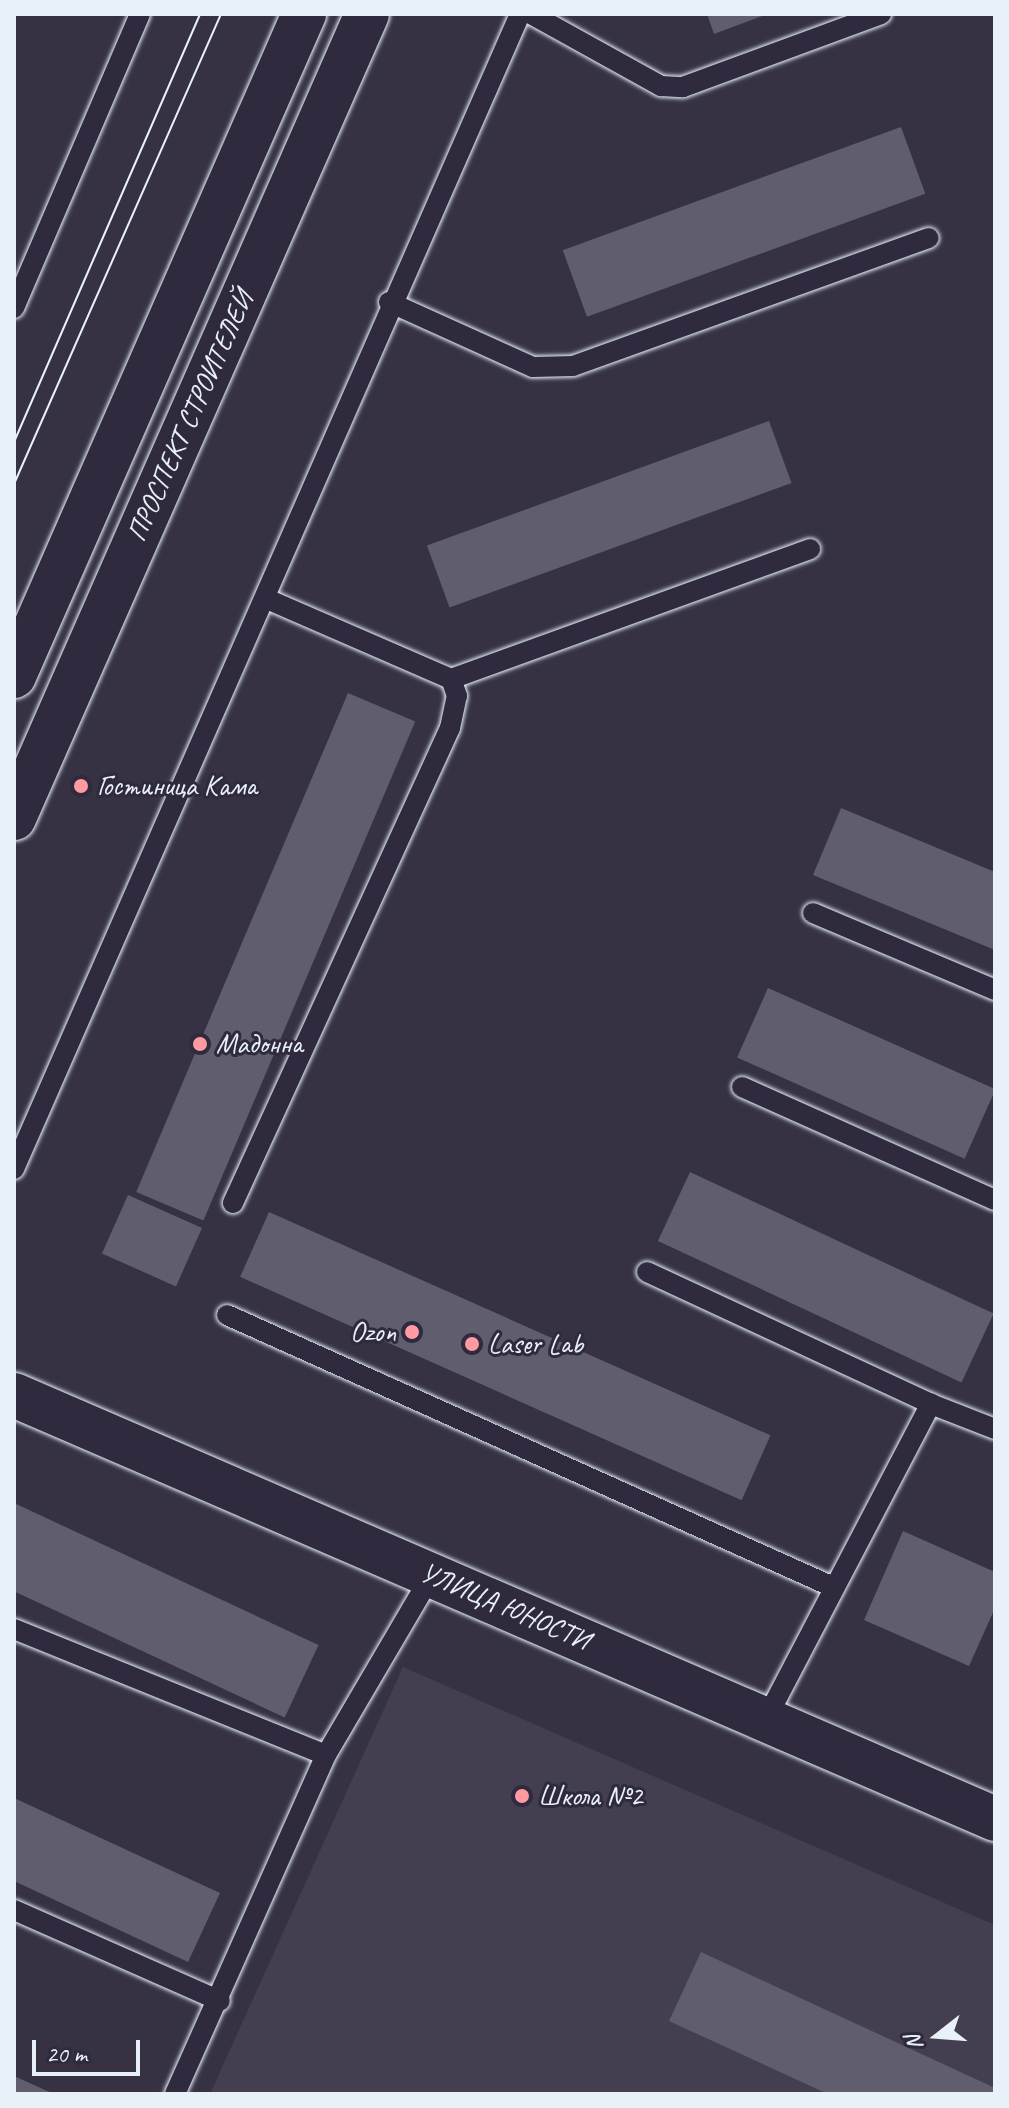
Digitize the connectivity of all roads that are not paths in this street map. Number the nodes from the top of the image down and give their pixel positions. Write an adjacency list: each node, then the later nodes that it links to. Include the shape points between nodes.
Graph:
1 (140, 14): 9 (lane)
2 (304, 14): 12 (main road, ПРОСПЕКТ СТРОИТЕЛЕЙ)
3 (367, 14): 14 (main road, ПРОСПЕКТ СТРОИТЕЛЕЙ)
4 (520, 14): 8 (lane)
5 (531, 14): 6 (lane, via 661,86 683,87)
6 (881, 14)
7 (929, 238): 8 (lane, via 573,366 533,367)
8 (389, 302): 11 (lane)
9 (14, 308)
10 (810, 549): 13 (lane)
11 (265, 598): 13 (lane); 18 (lane)
12 (14, 676)
13 (451, 679): 20 (lane, via 457,696 450,728)
14 (14, 818)
15 (813, 913): 16 (lane)
16 (995, 990)
17 (742, 1087): 19 (lane)
18 (14, 1169)
19 (995, 1200)
20 (233, 1203)
21 (647, 1272): 24 (lane)
22 (227, 1315): 27 (lane)
23 (14, 1395): 26 (main road, УЛИЦА ЮНОСТИ)
24 (931, 1404): 25 (lane); 27 (lane)
25 (995, 1429)
26 (432, 1574): 29 (main road, УЛИЦА ЮНОСТИ); 30 (lane)
27 (833, 1587): 29 (lane)
28 (14, 1629): 30 (lane)
29 (766, 1719): 31 (main road, УЛИЦА ЮНОСТИ)
30 (326, 1755): 33 (lane)
31 (995, 1819)
32 (14, 1910): 33 (lane)
33 (220, 2001): 34 (lane)
34 (175, 2094)

